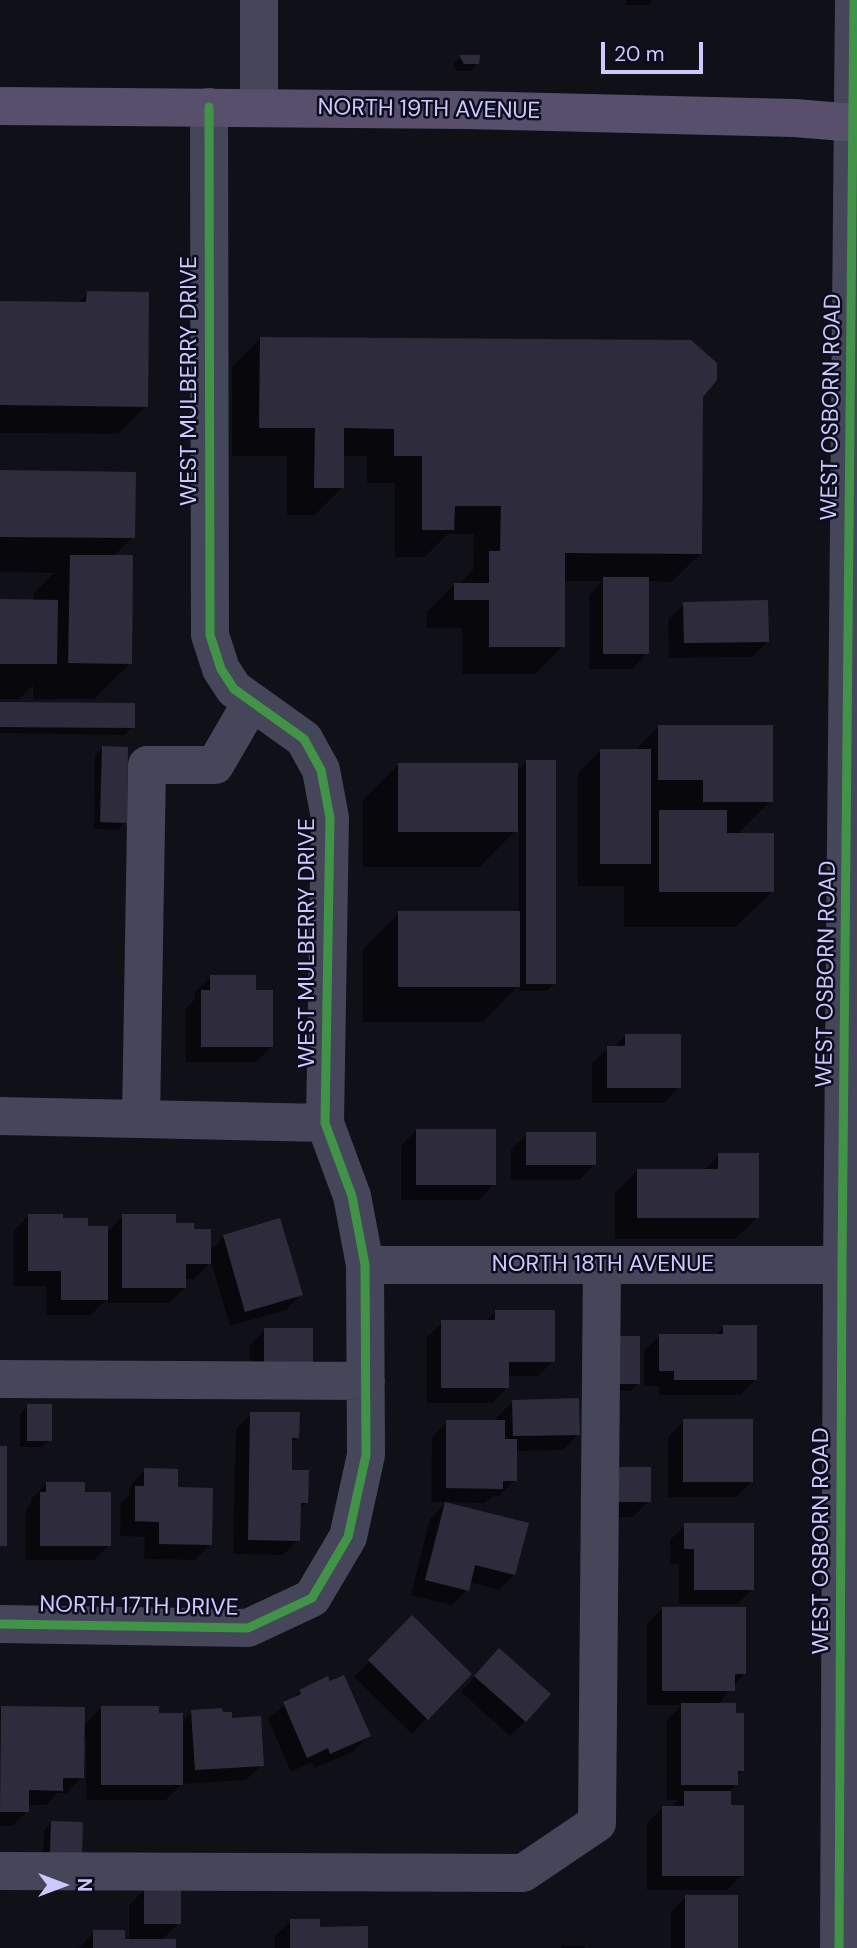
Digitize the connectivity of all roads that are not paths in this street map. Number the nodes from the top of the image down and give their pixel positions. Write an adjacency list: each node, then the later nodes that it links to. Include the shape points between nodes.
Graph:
1 (259, 0): 5 (street)
2 (855, 0): 6 (street, WEST OSBORN ROAD)
3 (0, 106): 4 (main road, NORTH 19TH AVENUE)
4 (209, 107): 5 (main road, NORTH 19TH AVENUE); 7 (street, WEST MULBERRY DRIVE, via 210,635 221,669)
5 (259, 108): 6 (main road, NORTH 19TH AVENUE, via 537,111)
6 (856, 123): 8 (street, WEST OSBORN ROAD)
7 (251, 703): 10 (street, via 215,765 147,765); 12 (street, WEST MULBERRY DRIVE, via 304,739 321,770 330,818)
8 (852, 771): 11 (street, WEST OSBORN ROAD)
9 (0, 1116): 10 (street)
10 (141, 1119): 12 (street)
11 (851, 1122): 15 (street, WEST OSBORN ROAD)
12 (325, 1123): 13 (street, WEST MULBERRY DRIVE, via 352,1196)
13 (365, 1265): 14 (street, NORTH 18TH AVENUE); 17 (street, WEST MULBERRY DRIVE)
14 (602, 1265): 15 (street, NORTH 18TH AVENUE); 20 (street, via 597,1823 523,1873)
15 (842, 1265): 21 (street, WEST OSBORN ROAD)
16 (0, 1379): 17 (street)
17 (366, 1381): 18 (street, WEST MULBERRY DRIVE, via 366,1455 348,1537)
18 (312, 1598): 19 (street, NORTH 17TH DRIVE, via 248,1628)
19 (0, 1624)
20 (0, 1871)
21 (839, 1948)

